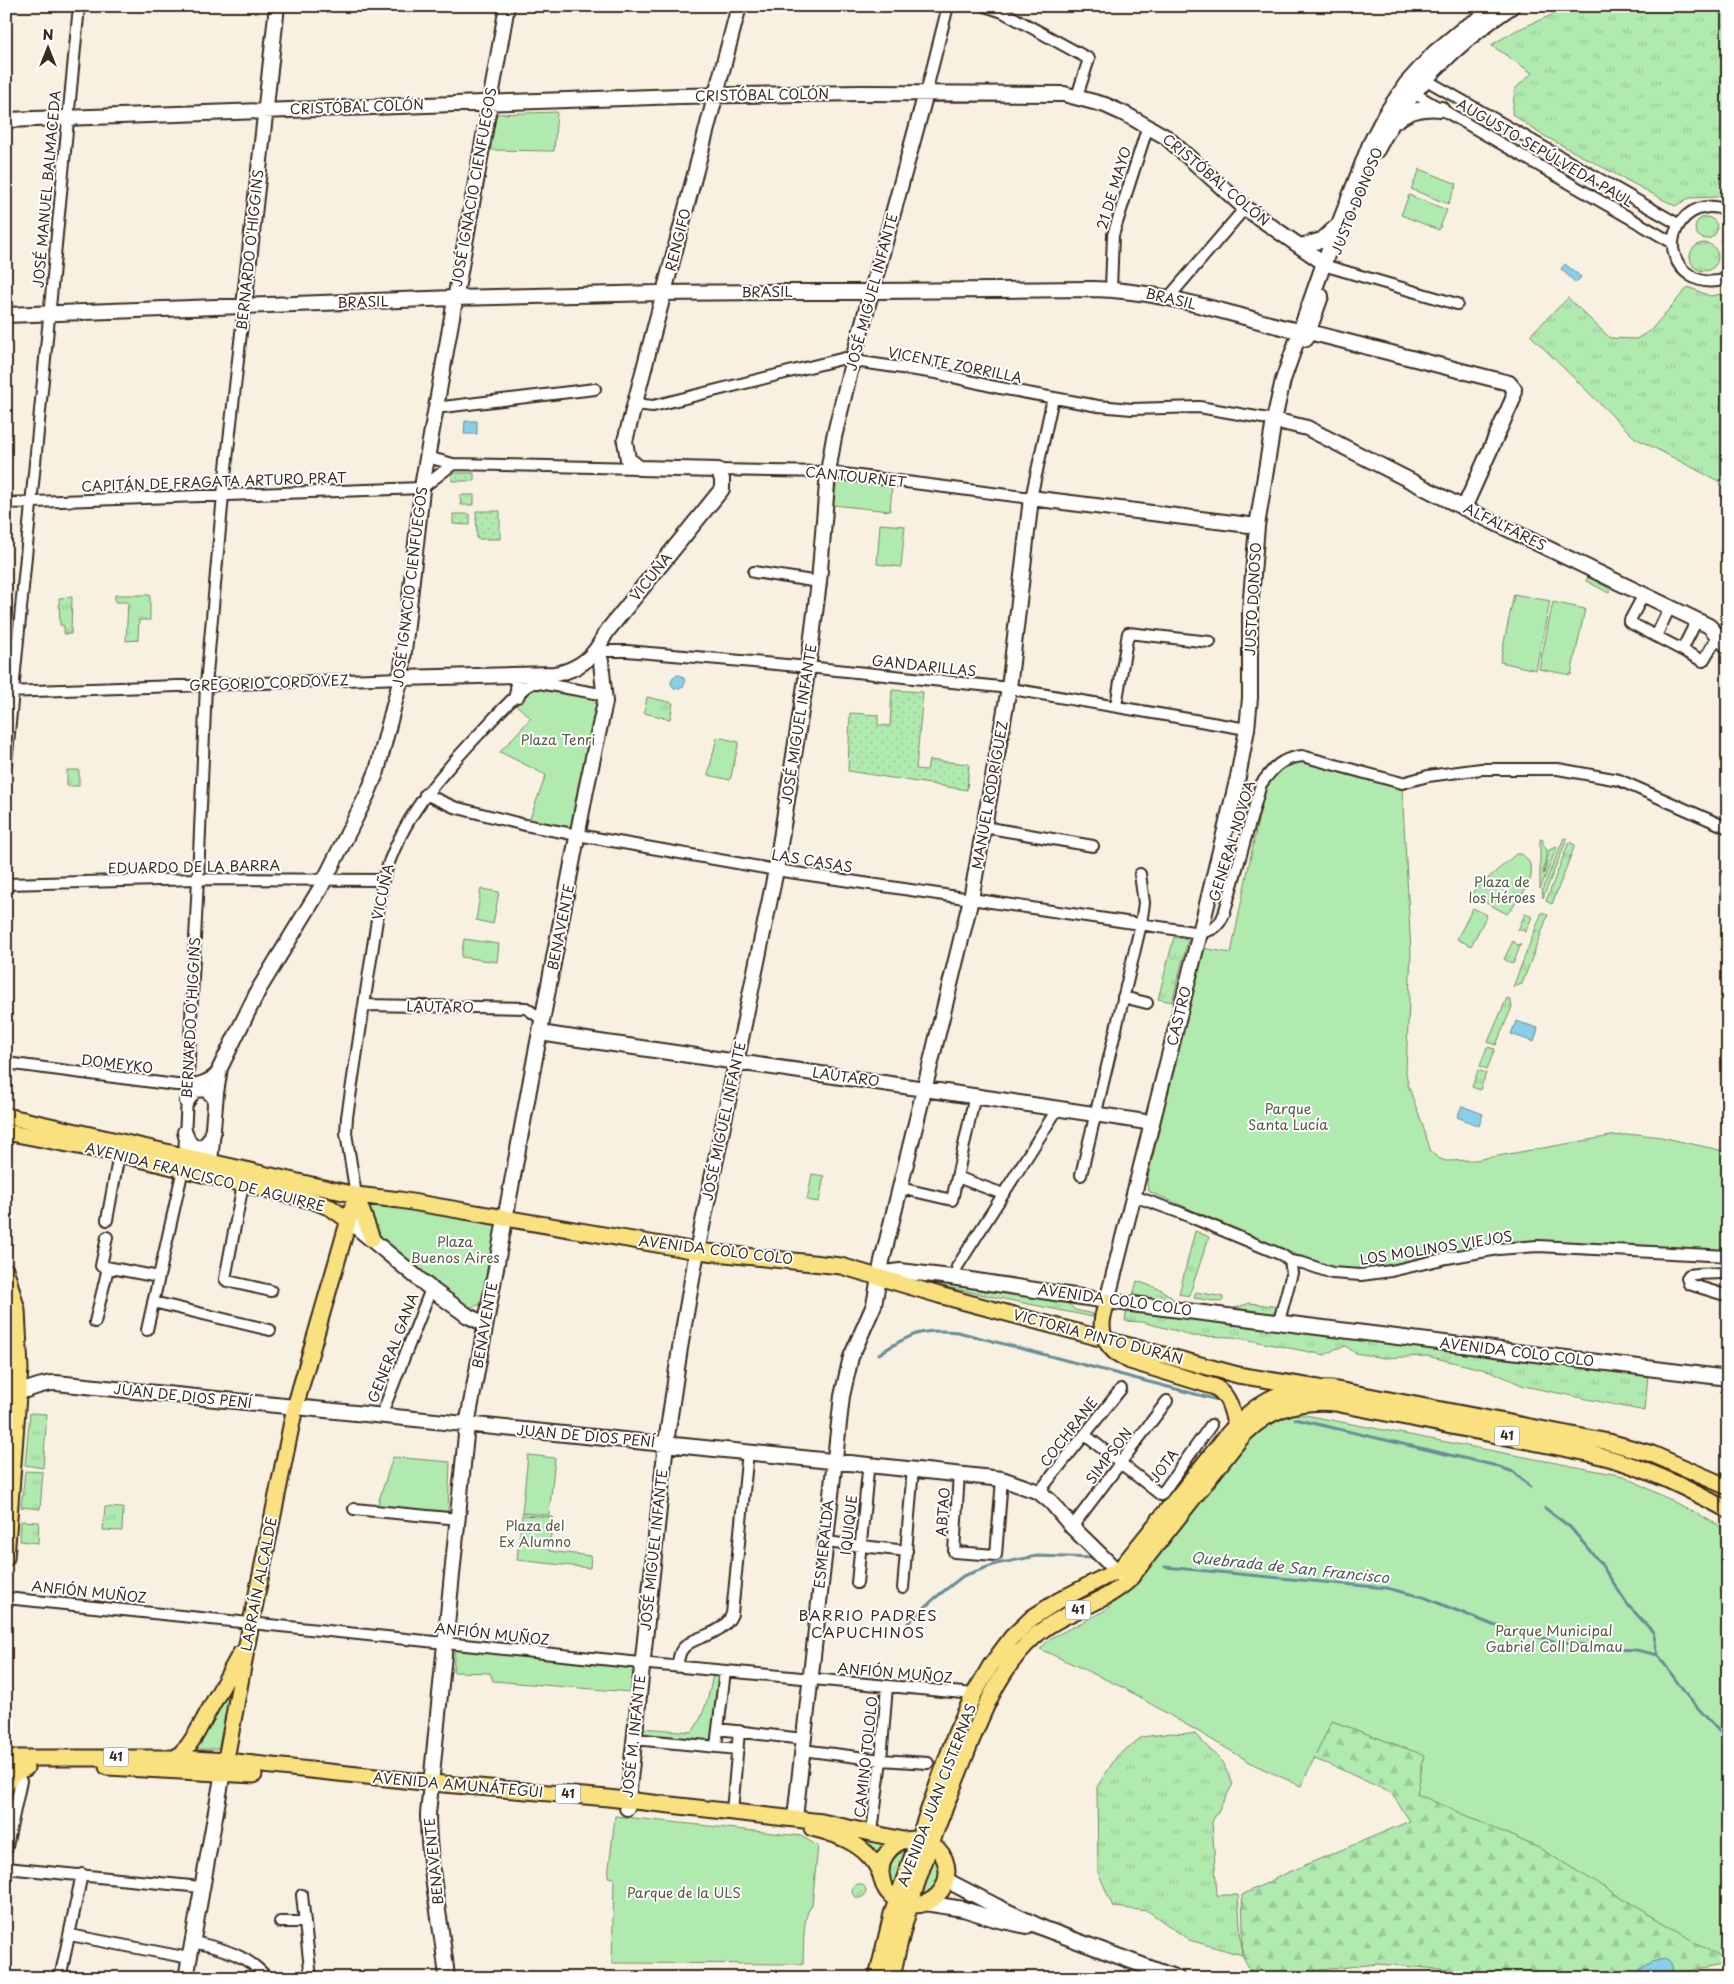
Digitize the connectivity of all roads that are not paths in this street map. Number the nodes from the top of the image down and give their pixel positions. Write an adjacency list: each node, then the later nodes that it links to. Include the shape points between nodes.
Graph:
1 (79, 6): 17 (street, JOSÉ MANUEL BALMACEDA)
2 (276, 6): 16 (street, BERNARDO O'HIGGINS)
3 (507, 6): 14 (street, JOSÉ IGNACIO CIENFUEGOS)
4 (739, 6): 12 (street, RENGIFO)
5 (948, 6): 11 (street, JOSÉ MIGUEL INFANTE)
6 (985, 6): 13 (street, via 1003,12 1089,59)
7 (1501, 6): 9 (street, JUSTO DONOSO, via 1448,40)
8 (1512, 6): 9 (street, JUSTO DONOSO)
9 (1420, 76): 10 (street, JUSTO DONOSO); 19 (street, AUGUSTO SEPÚLVEDA PAUL)
10 (1409, 90): 15 (street, AUGUSTO SEPÚLVEDA PAUL); 20 (street, JUSTO DONOSO); 26 (street, JUSTO DONOSO, via 1377,129)
11 (926, 94): 12 (street, CRISTÓBAL COLÓN); 13 (street, CRISTÓBAL COLÓN, via 1053,93); 33 (street, JOSÉ MIGUEL INFANTE)
12 (715, 95): 14 (street, CRISTÓBAL COLÓN); 34 (street, RENGIFO)
13 (1077, 96): 21 (street, CRISTÓBAL COLÓN, via 1105,105)
14 (489, 102): 16 (street, CRISTÓBAL COLÓN); 36 (street, JOSÉ IGNACIO CIENFUEGOS)
15 (1441, 109): 20 (street, via 1414,111); 22 (street, AUGUSTO SEPÚLVEDA PAUL)
16 (265, 111): 17 (street, CRISTÓBAL COLÓN); 38 (street, BERNARDO O'HIGGINS)
17 (68, 118): 18 (street, CRISTÓBAL COLÓN); 39 (street, JOSÉ MANUEL BALMACEDA)
18 (6, 120)
19 (1500, 122): 22 (street); 27 (street, AUGUSTO SEPÚLVEDA PAUL)
20 (1391, 125): 30 (street, JUSTO DONOSO, via 1374,156)
21 (1148, 126): 24 (street, CRISTÓBAL COLÓN, via 1188,155); 32 (street, 21 DE MAYO, via 1113,235)
22 (1491, 138): 28 (street, AUGUSTO SEPÚLVEDA PAUL)
23 (1728, 198): 25 (street)
24 (1245, 208): 29 (street, CRISTÓBAL COLÓN); 35 (street)
25 (1724, 209): 27 (street, via 1709,206 1697,209)
26 (1341, 218): 29 (street, via 1327,237); 30 (street, JUSTO DONOSO)
27 (1678, 224): 28 (street)
28 (1673, 243): 31 (street, via 1677,262 1685,272 1709,282)
29 (1301, 246): 30 (street, CRISTÓBAL COLÓN)
30 (1327, 265): 37 (street, CRISTÓBAL COLÓN); 41 (street, JUSTO DONOSO)
31 (1728, 278)
32 (1111, 290): 33 (street, BRASIL); 35 (street, BRASIL)
33 (872, 291): 34 (street, BRASIL); 42 (street, JOSÉ MIGUEL INFANTE)
34 (665, 293): 36 (street, BRASIL); 45 (street, RENGIFO)
35 (1169, 297): 41 (street, BRASIL)
36 (454, 298): 38 (street, BRASIL); 48 (street, JOSÉ IGNACIO CIENFUEGOS)
37 (1457, 304)
38 (244, 306): 39 (street, BRASIL); 54 (street, BERNARDO O'HIGGINS)
39 (50, 314): 40 (street, BRASIL); 56 (street, JOSÉ MANUEL BALMACEDA)
40 (6, 315)
41 (1304, 332): 47 (street, JUSTO DONOSO, via 1303,348 1284,380); 58 (street, BRASIL, via 1509,383 1514,390 1513,399)
42 (853, 359): 44 (street, VICENTE ZORRILLA); 45 (street, VICENTE ZORRILLA, via 836,358 653,406); 52 (street, JOSÉ MIGUEL INFANTE)
43 (596, 389): 46 (street)
44 (1053, 398): 47 (street, VICENTE ZORRILLA, via 1112,408 1199,407); 55 (street, MANUEL RODRÍGUEZ)
45 (635, 404): 50 (street, RENGIFO, via 625,448 628,459)
46 (443, 407)
47 (1274, 420): 58 (street, ALFALFARES, via 1307,428); 59 (street, JUSTO DONOSO)
48 (427, 457): 49 (street, CANTOURNET); 53 (street, JOSÉ IGNACIO CIENFUEGOS)
49 (453, 464): 50 (street, CANTOURNET); 53 (street)
50 (639, 468): 51 (street, CANTOURNET)
51 (718, 470): 52 (street, CANTOURNET); 70 (street, VICUÑA, via 722,484 718,495 608,630)
52 (828, 472): 55 (street, CANTOURNET); 61 (street, JOSÉ MIGUEL INFANTE)
53 (422, 488): 54 (street, CAPITÁN DE FRAGATA ARTURO PRAT); 74 (street, JOSÉ IGNACIO CIENFUEGOS)
54 (223, 495): 56 (street, CAPITÁN DE FRAGATA ARTURO PRAT); 75 (street, BERNARDO O'HIGGINS)
55 (1031, 498): 59 (street, CANTOURNET); 76 (street, MANUEL RODRÍGUEZ)
56 (31, 502): 57 (street, CAPITÁN DE FRAGATA ARTURO PRAT); 77 (street)
57 (6, 503)
58 (1464, 508): 62 (street, ALFALFARES)
59 (1257, 526): 81 (street, JUSTO DONOSO, via 1250,610)
60 (754, 572): 61 (street)
61 (819, 582): 71 (street, JOSÉ MIGUEL INFANTE)
62 (1644, 594): 63 (street, ALFALFARES); 65 (street, via 1630,622)
63 (1670, 608): 64 (street, ALFALFARES); 65 (street)
64 (1697, 620): 66 (street, ALFALFARES); 69 (street)
65 (1656, 636): 69 (street)
66 (1718, 636): 68 (street, ALFALFARES); 69 (street, via 1703,661)
67 (1210, 642): 80 (street, via 1128,633)
68 (1728, 647)
69 (1682, 650)
70 (596, 651): 71 (street, GANDARILLAS); 73 (street, VICUÑA, via 565,673); 79 (street, BENAVENTE, via 601,661)
71 (808, 667): 76 (street, GANDARILLAS); 88 (street, JOSÉ MIGUEL INFANTE)
72 (511, 675): 73 (street, GREGORIO CORDOVEZ); 74 (street, GREGORIO CORDOVEZ); 78 (street, via 519,685)
73 (532, 675)
74 (401, 678): 75 (street, GREGORIO CORDOVEZ); 91 (street, JOSÉ IGNACIO CIENFUEGOS, via 373,781)
75 (206, 685): 77 (street, GREGORIO CORDOVEZ); 90 (street, BERNARDO O'HIGGINS)
76 (1009, 688): 80 (street, GANDARILLAS); 84 (street, MANUEL RODRÍGUEZ)
77 (10, 692): 82 (street)
78 (517, 695): 79 (street, VICUÑA, via 532,683 539,683); 83 (street, VICUÑA)
79 (606, 695): 86 (street, BENAVENTE)
80 (1116, 706): 81 (street, GANDARILLAS)
81 (1247, 730): 96 (street, CASTRO)
82 (6, 764)
83 (425, 794): 86 (street, LAS CASAS, via 454,807); 92 (street, VICUÑA, via 396,846)
84 (984, 827): 87 (street); 94 (street, MANUEL RODRÍGUEZ)
85 (1728, 828): 96 (street, GENERAL NOVOA, via 1619,780 1558,769 1481,769 1402,783 1302,756 1287,758 1273,768 1261,784 1220,926)
86 (578, 835): 88 (street, LAS CASAS); 100 (street, BENAVENTE)
87 (1093, 846)
88 (776, 870): 94 (street, LAS CASAS); 101 (street, JOSÉ MIGUEL INFANTE)
89 (1140, 874): 95 (street, via 1144,903)
90 (198, 879): 91 (street, EDUARDO DE LA BARRA); 93 (street, EDUARDO DE LA BARRA); 104 (street, BERNARDO O'HIGGINS)
91 (326, 880): 92 (street, EDUARDO DE LA BARRA); 103 (street, JOSÉ IGNACIO CIENFUEGOS, via 258,989)
92 (383, 880): 99 (street, VICUÑA)
93 (6, 884)
94 (971, 899): 95 (street, LAS CASAS); 105 (street, MANUEL RODRÍGUEZ)
95 (1141, 924): 96 (street, LAS CASAS); 97 (street)
96 (1200, 933): 112 (street, CASTRO)
97 (1123, 997): 98 (street); 110 (street)
98 (1147, 1003)
99 (364, 1005): 100 (street, LAUTARO, via 526,1008); 124 (street, VICUÑA, via 346,1126)
100 (541, 1026): 101 (street, LAUTARO); 126 (street, BENAVENTE)
101 (737, 1063): 105 (street, LAUTARO); 131 (street, JOSÉ MIGUEL INFANTE)
102 (6, 1064): 104 (street, DOMEYKO)
103 (220, 1068): 104 (street, DOMEYKO, via 208,1080); 108 (street, JOSÉ IGNACIO CIENFUEGOS)
104 (188, 1085): 107 (street, BERNARDO O'HIGGINS)
105 (925, 1088): 106 (street, LAUTARO); 122 (street, MANUEL RODRÍGUEZ)
106 (975, 1096): 109 (street, LAUTARO); 120 (street)
107 (187, 1101): 108 (street, via 194,1090 206,1089 214,1097); 114 (street, BERNARDO O'HIGGINS)
108 (215, 1104): 115 (street, JOSÉ IGNACIO CIENFUEGOS)
109 (1058, 1108): 110 (street, LAUTARO); 123 (street)
110 (1096, 1114): 112 (street, LAUTARO); 119 (street)
111 (6, 1116): 118 (main road, AVENIDA FRANCISCO DE AGUIRRE)
112 (1152, 1123): 125 (street, CASTRO)
113 (6, 1132): 116 (main road, AVENIDA FRANCISCO DE AGUIRRE)
114 (185, 1132): 115 (street, via 190,1143 201,1147); 118 (street, BERNARDO O'HIGGINS)
115 (213, 1134): 117 (street, JOSÉ IGNACIO CIENFUEGOS)
116 (119, 1154): 118 (main road, AVENIDA FRANCISCO DE AGUIRRE); 127 (street)
117 (210, 1163): 118 (main road); 124 (main road, AVENIDA FRANCISCO DE AGUIRRE)
118 (187, 1166): 121 (main road, AVENIDA FRANCISCO DE AGUIRRE); 139 (street, BERNARDO O'HIGGINS)
119 (1081, 1175)
120 (957, 1177): 122 (street, via 952,1200); 123 (street)
121 (244, 1184): 128 (main road, AVENIDA FRANCISCO DE AGUIRRE, via 314,1201); 141 (street, via 225,1279)
122 (900, 1188): 138 (street, MANUEL RODRÍGUEZ)
123 (1003, 1194): 134 (street)
124 (356, 1195): 126 (main road, AVENIDA FRANCISCO DE AGUIRRE); 128 (main road, LARRAÍN ALCALDE); 130 (main road)
125 (1134, 1196): 133 (street, LOS MOLINOS VIEJOS); 143 (street, CASTRO)
126 (506, 1219): 131 (main road, AVENIDA COLO COLO); 147 (street, BENAVENTE)
127 (107, 1220)
128 (348, 1220): 130 (street, AVENIDA FRANCISCO DE AGUIRRE); 157 (main road, LARRAÍN ALCALDE)
129 (107, 1237): 135 (street, via 101,1264)
130 (372, 1239): 140 (street, AVENIDA FRANCISCO DE AGUIRRE)
131 (697, 1251): 138 (main road, AVENIDA COLO COLO, via 841,1266); 163 (street, JOSÉ MIGUEL INFANTE)
132 (1728, 1256): 133 (street, LOS MOLINOS VIEJOS, via 1538,1246 1498,1249 1361,1275 1332,1273)
133 (1290, 1261): 145 (street, via 1292,1273)
134 (957, 1266)
135 (108, 1268): 139 (street); 146 (street)
136 (6, 1271): 155 (main road, via 19,1327 20,1370)
137 (1728, 1272): 142 (street, via 1697,1273 1687,1278 1689,1284)
138 (880, 1276): 143 (street, AVENIDA COLO COLO, via 893,1271 909,1272); 151 (main road, VICTORIA PINTO DURÁN, via 939,1295); 165 (street, ESMERALDA, via 872,1311 845,1375)
139 (159, 1277): 144 (street, BERNARDO O'HIGGINS)
140 (430, 1289): 147 (street, AVENIDA FRANCISCO DE AGUIRRE); 158 (street, GENERAL GANA)
141 (271, 1291)
142 (1728, 1296)
143 (1107, 1301): 145 (street, AVENIDA COLO COLO); 150 (main road, bridge, via 1103,1337 1115,1352 1130,1361)
144 (153, 1302): 148 (street, BERNARDO O'HIGGINS); 149 (street)
145 (1279, 1321): 152 (street, AVENIDA COLO COLO)
146 (95, 1322)
147 (485, 1324): 161 (street, BENAVENTE)
148 (147, 1330)
149 (270, 1330)
150 (1170, 1372): 151 (main road); 160 (main road, via 1222,1392 1228,1399)
151 (1238, 1375): 153 (main road, VICTORIA PINTO DURÁN)
152 (1728, 1378)
153 (1318, 1388): 160 (main road, AVENIDA JUAN CISTERNAS / 41, via 1291,1390 1270,1398); 171 (main road, 41, via 1609,1442 1652,1454)
154 (1121, 1389): 162 (street, COCHRANE)
155 (12, 1394): 157 (street, JUAN DE DIOS PENÍ, via 48,1383); 180 (main road)
156 (1167, 1401): 166 (street, SIMPSON)
157 (295, 1408): 158 (street, JUAN DE DIOS PENÍ); 185 (main road, LARRAÍN ALCALDE)
158 (381, 1416): 161 (street, JUAN DE DIOS PENÍ)
159 (1211, 1425): 166 (street, JOTA, via 1161,1495)
160 (1236, 1425): 181 (main road, AVENIDA JUAN CISTERNAS / 41, via 1130,1559)
161 (467, 1426): 163 (street, JUAN DE DIOS PENÍ); 175 (street, BENAVENTE)
162 (1085, 1435): 166 (street, JOTA); 172 (street, COCHRANE)
163 (666, 1443): 164 (street, JUAN DE DIOS PENÍ); 188 (street, JOSÉ MIGUEL INFANTE)
164 (748, 1451): 165 (street, JUAN DE DIOS PENÍ); 189 (street, via 732,1614 721,1628 684,1648)
165 (833, 1460): 167 (street, JUAN DE DIOS PENÍ); 177 (street, ESMERALDA)
166 (1121, 1462): 176 (street, SIMPSON)
167 (913, 1468): 169 (street, JUAN DE DIOS PENÍ); 179 (street)
168 (868, 1471): 178 (street, IQUIQUE)
169 (959, 1474): 170 (street, JUAN DE DIOS PENÍ); 170 (street, ABTAO, via 954,1552 996,1554)
170 (1002, 1479): 172 (street, JUAN DE DIOS PENÍ)
171 (1728, 1487)
172 (1039, 1492): 176 (street, JUAN DE DIOS PENÍ)
173 (354, 1509): 175 (street)
174 (1728, 1510): 181 (main road, AVENIDA JUAN CISTERNAS / 41, via 1653,1473 1593,1454 1335,1403 1307,1402 1276,1411 1239,1440)
175 (459, 1519): 187 (street, BENAVENTE)
176 (1072, 1527): 181 (street, JUAN DE DIOS PENÍ)
177 (824, 1542): 178 (street); 191 (street, ESMERALDA)
178 (860, 1546): 179 (street); 182 (street, IQUIQUE)
179 (907, 1551): 183 (street)
180 (6, 1558)
181 (1123, 1577): 193 (main road, AVENIDA JUAN CISTERNAS / 41, via 1058,1601 1033,1617 1000,1652); 212 (main road, AVENIDA JUAN CISTERNAS / 41, via 1108,1597 1045,1628 1008,1668)
182 (857, 1583)
183 (903, 1588)
184 (6, 1598): 185 (street, ANFIÓN MUÑOZ)
185 (251, 1623): 186 (main road, LARRAÍN ALCALDE); 187 (street, ANFIÓN MUÑOZ)
186 (247, 1641): 201 (main road, via 196,1734); 204 (main road, LARRAÍN ALCALDE)
187 (445, 1643): 188 (street, ANFIÓN MUÑOZ); 207 (street, BENAVENTE)
188 (642, 1663): 189 (street, ANFIÓN MUÑOZ); 196 (street, JOSÉ M. INFANTE)
189 (677, 1666): 190 (street, ANFIÓN MUÑOZ)
190 (725, 1671): 191 (street, ANFIÓN MUÑOZ); 194 (street)
191 (810, 1679): 192 (street, ANFIÓN MUÑOZ); 197 (street, ESMERALDA)
192 (887, 1686): 193 (street, ANFIÓN MUÑOZ); 202 (street, CAMINO TOLOLO)
193 (974, 1694): 212 (main road, AVENIDA JUAN CISTERNAS / 41, via 956,1733)
194 (718, 1729): 195 (street); 198 (street)
195 (739, 1731): 197 (street); 199 (street)
196 (634, 1739): 198 (street); 208 (street, JOSÉ M. INFANTE)
197 (803, 1744): 202 (street); 210 (street, ESMERALDA)
198 (716, 1746): 199 (street)
199 (738, 1749): 209 (street)
200 (6, 1758): 201 (main road, AVENIDA AMUNÁTEGUI / 41)
201 (176, 1758): 204 (main road, AVENIDA AMUNÁTEGUI / 41)
202 (881, 1760): 203 (street); 211 (street, CAMINO TOLOLO)
203 (928, 1763)
204 (225, 1767): 206 (main road, AVENIDA AMUNÁTEGUI / 41, via 95,1767); 207 (main road, AVENIDA AMUNÁTEGUI / 41); 218 (street, LARRAÍN ALCALDE)
205 (6, 1768): 206 (main road, AVENIDA AMUNÁTEGUI / 41)
206 (18, 1778): 213 (street)
207 (431, 1788): 208 (main road, AVENIDA AMUNÁTEGUI / 41); 232 (street, BENAVENTE, via 428,1837)
208 (627, 1804): 209 (main road, AVENIDA AMUNÁTEGUI / 41); 216 (main road, AVENIDA AMUNÁTEGUI / 41, via 819,1830 845,1838 857,1846 878,1866)
209 (732, 1812): 210 (main road, AVENIDA AMUNÁTEGUI / 41)
210 (795, 1818): 211 (main road, AVENIDA AMUNÁTEGUI / 41)
211 (872, 1832): 212 (main road, AVENIDA AMUNÁTEGUI / 41)
212 (919, 1842): 216 (main road, via 896,1845 887,1854); 217 (main road, via 943,1857); 220 (main road, AVENIDA JUAN CISTERNAS)
213 (6, 1852)
214 (6, 1868): 215 (street)
215 (82, 1874): 218 (street); 225 (street)
216 (882, 1878): 220 (main road, 41, via 886,1890)
217 (946, 1880): 221 (main road, via 938,1894); 224 (street)
218 (201, 1887): 226 (street, LARRAÍN ALCALDE)
219 (302, 1895): 223 (street)
220 (903, 1902): 221 (main road); 233 (main road, AVENIDA JUAN CISTERNAS, via 892,1914); 234 (main road, AVENIDA JUAN CISTERNAS)
221 (925, 1903): 224 (street)
222 (280, 1922): 223 (street)
223 (304, 1922): 231 (street)
224 (1045, 1929): 235 (street)
225 (70, 1935): 227 (street); 228 (street)
226 (192, 1942): 227 (street, LARRAÍN ALCALDE); 230 (street, via 236,1954 251,1962)
227 (189, 1958): 229 (street, LARRAÍN ALCALDE)
228 (60, 1978)
229 (186, 1978)
230 (267, 1978)
231 (311, 1978)
232 (447, 1978)
233 (877, 1978)
234 (892, 1978)
235 (1177, 1978)

